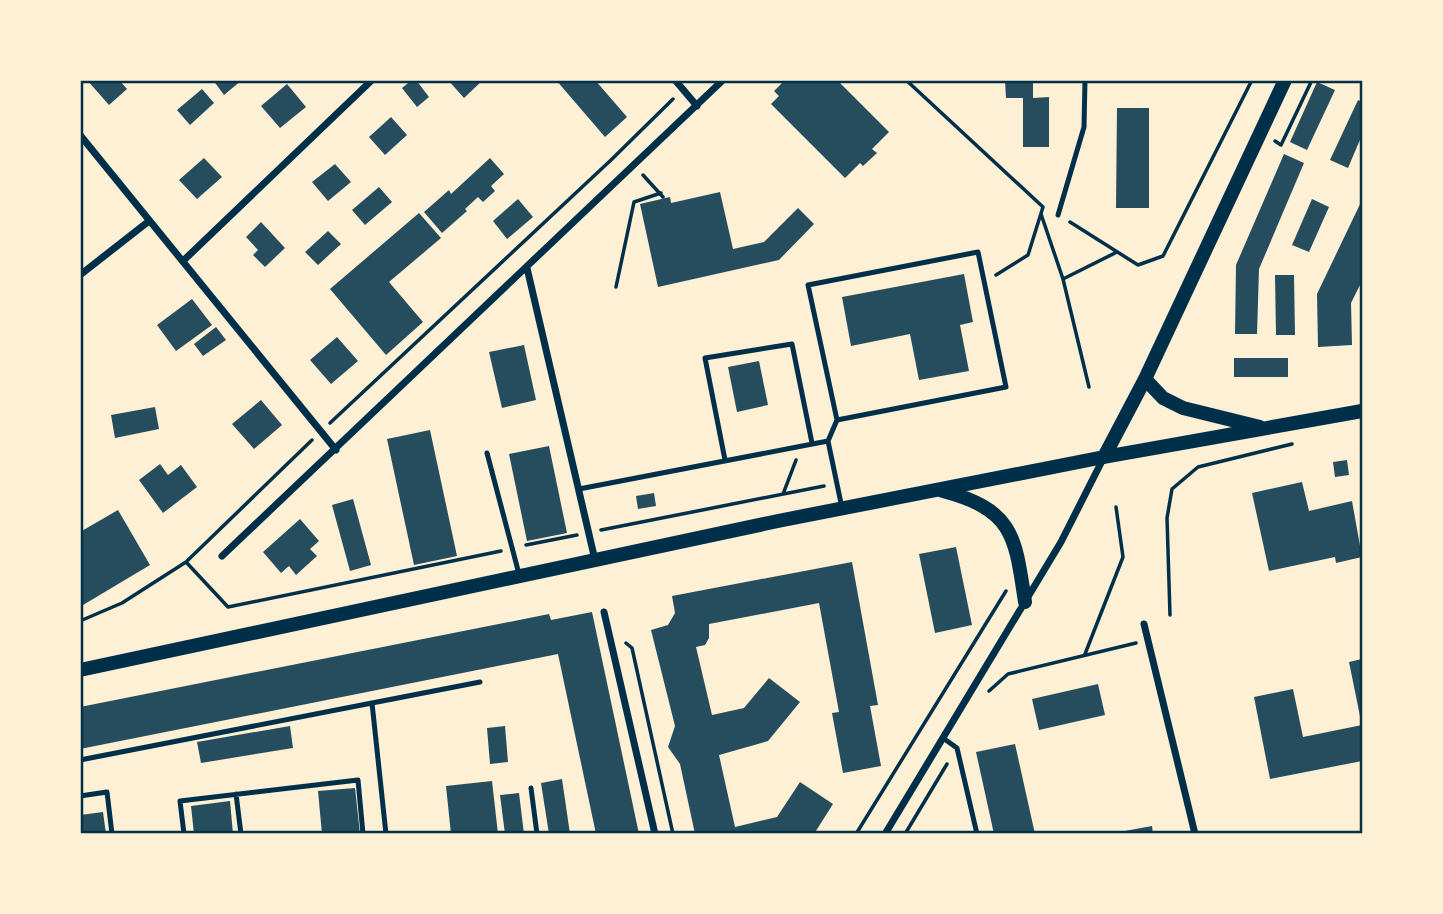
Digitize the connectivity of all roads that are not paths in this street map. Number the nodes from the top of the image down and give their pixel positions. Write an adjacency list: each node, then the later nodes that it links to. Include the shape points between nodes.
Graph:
1 (372, 80): 10 (street)
2 (675, 80): 6 (street)
3 (723, 80): 6 (street)
4 (1085, 80): 8 (lane, via 1084,127)
5 (1285, 80): 13 (main road)
6 (697, 106): 11 (street)
7 (80, 135): 9 (street)
8 (1058, 215)
9 (149, 221): 10 (street); 12 (street)
10 (183, 261): 19 (street)
11 (527, 268): 19 (street); 23 (street)
12 (80, 275)
13 (1145, 379): 16 (main road, via 1163,398 1184,408); 21 (main road)
14 (1363, 411): 16 (main road)
15 (837, 419): 15 (lane, via 1006,387 978,252 808,285); 17 (lane)
16 (1266, 428): 21 (main road)
17 (828, 441): 18 (lane); 25 (lane)
18 (812, 443): 22 (lane); 22 (lane, via 792,344 705,358)
19 (336, 450): 26 (street)
20 (487, 453): 28 (lane)
21 (1104, 457): 24 (main road); 29 (street)
22 (725, 460): 23 (lane)
23 (579, 489): 27 (street)
24 (938, 490): 25 (main road); 29 (main road, via 963,496 997,514 1014,542)
25 (842, 508): 27 (main road)
26 (222, 556)
27 (595, 561): 28 (main road)
28 (520, 577): 32 (main road)
29 (1025, 602): 35 (street)
30 (604, 612): 46 (street)
31 (1144, 624): 49 (street)
32 (80, 670)
33 (480, 682): 34 (lane)
34 (372, 703): 36 (lane); 44 (lane)
35 (943, 738): 47 (street); 48 (lane, via 957,748)
36 (80, 760)
37 (531, 788): 45 (lane)
38 (236, 794): 41 (lane, via 180,801); 42 (lane); 43 (lane, via 358,780)
39 (80, 796): 40 (lane, via 107,792)
40 (112, 834)
41 (184, 834)
42 (240, 834)
43 (363, 834)
44 (386, 834)
45 (537, 834)
46 (655, 834)
47 (885, 834)
48 (977, 834)
49 (1195, 834)

